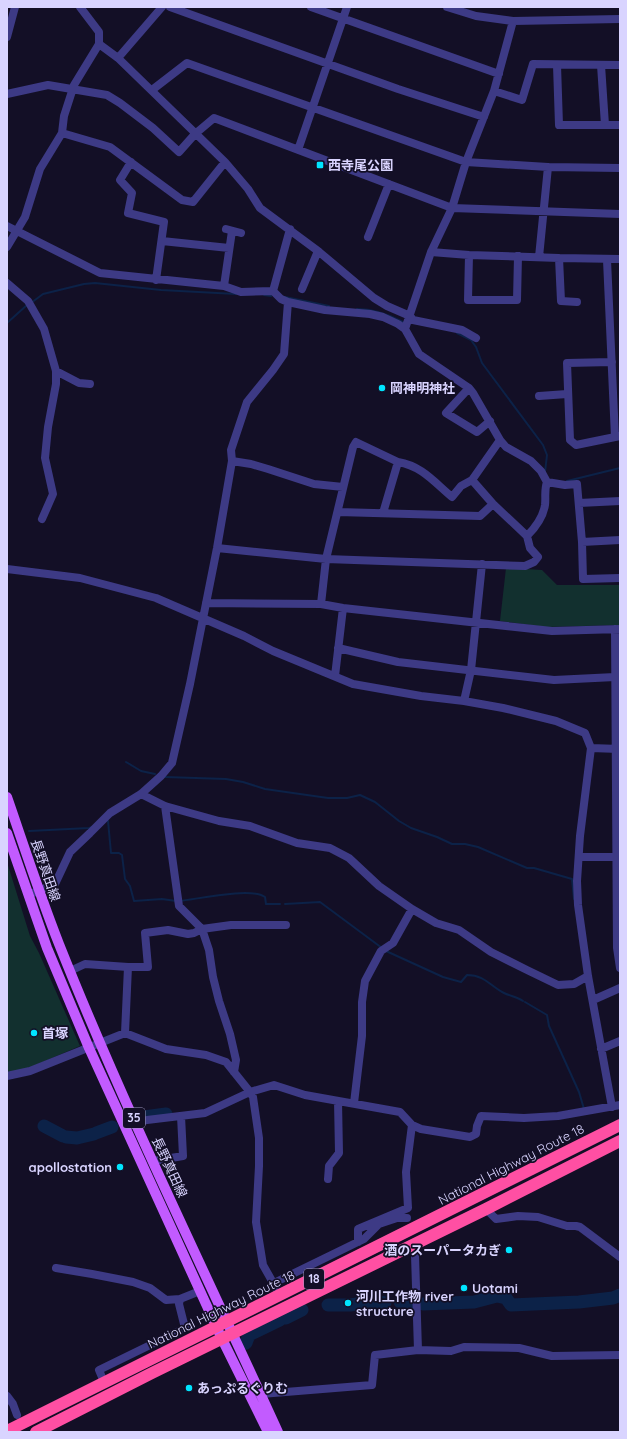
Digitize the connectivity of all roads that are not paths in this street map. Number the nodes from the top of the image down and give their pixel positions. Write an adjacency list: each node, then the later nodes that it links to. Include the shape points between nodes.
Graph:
1 (14, 7): 11 (street)
2 (80, 7): 12 (street, via 99,32)
3 (162, 7): 13 (street)
4 (170, 7): 14 (street)
5 (312, 7): 8 (street)
6 (347, 7): 8 (street)
7 (447, 7): 10 (street, via 476,16)
8 (343, 18): 14 (street); 18 (street)
9 (620, 19): 10 (street)
10 (513, 21): 18 (street)
11 (7, 37)
12 (99, 44): 13 (street); 19 (street)
13 (118, 58): 20 (street)
14 (328, 63): 23 (street); 24 (street)
15 (557, 65): 16 (street); 21 (street, via 533,64 522,100); 25 (street, via 559,125)
16 (601, 65): 17 (street); 25 (street)
17 (620, 65)
18 (499, 74): 21 (street)
19 (73, 89): 22 (street, via 48,85); 27 (street, via 64,116); 28 (street, via 107,95 153,128 179,152)
20 (152, 90): 23 (street, via 187,63); 28 (street)
21 (494, 91): 24 (street)
22 (7, 94)
23 (313, 107): 29 (street); 32 (street)
24 (484, 117): 32 (street)
25 (605, 125): 26 (street)
26 (620, 125)
27 (62, 133): 30 (street, via 110,146); 41 (street, via 40,169 25,217)
28 (195, 134): 29 (street, via 214,118); 31 (street)
29 (298, 150): 35 (street)
30 (131, 162): 31 (street, via 182,200 193,202); 44 (street, via 120,180 132,193 128,213 164,222)
31 (225, 162): 40 (street, via 260,208)
32 (466, 162): 33 (street); 36 (street)
33 (548, 167): 34 (street); 37 (street)
34 (620, 168)
35 (389, 184): 36 (street); 43 (street)
36 (452, 208): 37 (street); 48 (street)
37 (543, 212): 38 (street); 51 (street)
38 (620, 214)
39 (7, 226): 41 (street)
40 (290, 229): 47 (street); 59 (street)
41 (16, 231): 45 (street); 55 (street, via 100,273)
42 (233, 231): 46 (street)
43 (368, 237)
44 (162, 241): 46 (street); 55 (street)
45 (7, 247)
46 (229, 248): 57 (street)
47 (318, 251): 58 (street); 62 (street, via 374,298)
48 (431, 252): 49 (street); 62 (street)
49 (469, 255): 50 (street); 50 (street, via 468,300 517,300)
50 (518, 256): 51 (street)
51 (539, 257): 52 (street)
52 (559, 258): 54 (street); 61 (street, via 561,302)
53 (620, 259): 54 (street)
54 (607, 260): 65 (street)
55 (156, 280): 57 (street)
56 (7, 283): 66 (street, via 30,303 44,329)
57 (224, 286): 59 (street, via 241,292)
58 (302, 289)
59 (272, 291): 60 (street)
60 (288, 302): 63 (street, via 325,310 370,314); 74 (street, via 284,354 247,402 231,450)
61 (577, 302)
62 (410, 316): 63 (street); 64 (street, via 413,320 462,330)
63 (405, 329): 68 (street, via 419,354)
64 (476, 338)
65 (612, 362): 69 (street, via 567,363); 72 (street)
66 (56, 370): 67 (street, via 79,383); 84 (street, via 45,458 53,494)
67 (90, 384)
68 (469, 388): 71 (street); 71 (street, via 446,413 477,432)
69 (567, 394): 70 (street); 72 (street, via 570,440 576,445)
70 (540, 396)
71 (490, 422): 73 (street)
72 (618, 437)
73 (500, 440): 76 (street); 77 (street, via 506,447 531,461)
74 (232, 461): 78 (street, via 268,468 314,484); 88 (street)
75 (398, 462): 76 (street, via 418,468 452,497 460,486); 78 (street, via 356,442); 83 (street)
76 (472, 480): 81 (street)
77 (547, 482): 80 (street, via 577,484); 85 (street, via 541,518)
78 (343, 487): 82 (street)
79 (620, 501): 80 (street)
80 (579, 503): 87 (street)
81 (493, 504): 83 (street, via 480,516); 85 (street)
82 (338, 512): 83 (street); 89 (street)
83 (383, 513)
84 (42, 519)
85 (527, 536): 90 (street, via 530,548 538,557 534,562 525,566)
86 (620, 540): 87 (street)
87 (582, 542): 92 (street, via 582,579)
88 (217, 548): 89 (street); 93 (street)
89 (326, 559): 90 (street); 94 (street)
90 (482, 564): 97 (street)
91 (7, 569): 96 (street, via 80,578 156,598)
92 (620, 578)
93 (206, 603): 94 (street); 96 (street)
94 (321, 604): 95 (street)
95 (343, 608): 97 (street); 99 (street)
96 (202, 619): 101 (street); 106 (street, via 172,762)
97 (476, 622): 98 (street, via 552,631); 100 (street)
98 (618, 629): 102 (street)
99 (338, 648): 100 (street, via 398,662); 101 (street)
100 (471, 670): 102 (street, via 554,680); 103 (street)
101 (335, 676): 103 (street, via 353,684)
102 (615, 677): 105 (street)
103 (464, 701): 104 (street, via 556,721 585,733)
104 (590, 748): 105 (street); 111 (street)
105 (618, 749): 110 (street)
106 (141, 794): 108 (street); 112 (street, via 110,813 90,832 70,852 55,884)
107 (7, 797): 112 (main road, 長野真田線 / 35)
108 (165, 806): 114 (street, via 219,821 250,826 297,843 330,848 349,858 379,886); 116 (street, via 179,906)
109 (7, 833): 113 (main road, 長野真田線 / 35)
110 (618, 857): 111 (street); 118 (street)
111 (579, 858): 120 (street, via 578,904)
112 (39, 891): 113 (street); 119 (main road, 長野真田線 / 35)
113 (28, 895): 126 (main road, 長野真田線 / 35)
114 (412, 909): 120 (street, via 436,923 459,930 491,952 558,985 574,984); 132 (street, via 394,943 381,951 365,981)
115 (286, 925): 116 (street, via 231,925)
116 (202, 929): 117 (street, via 188,934 168,930 145,934 148,967); 128 (street, via 236,1060)
117 (128, 967): 119 (street, via 85,964); 123 (street)
118 (620, 968)
119 (70, 971): 125 (main road, 長野真田線 / 35)
120 (588, 976): 122 (street)
121 (620, 988): 122 (street)
122 (593, 1000): 127 (street)
123 (125, 1033): 125 (street); 128 (street, via 166,1049 206,1055 226,1062)
124 (620, 1041): 127 (street)
125 (100, 1043): 126 (street); 135 (main road, 長野真田線 / 35)
126 (89, 1048): 129 (street, via 30,1071); 148 (main road, 長野真田線 / 35)
127 (601, 1049): 133 (street)
128 (234, 1072): 130 (street)
129 (7, 1076)
130 (250, 1092): 131 (street, via 274,1085); 134 (street, via 205,1113); 147 (street, via 259,1138 256,1222 263,1265)
131 (338, 1102): 132 (street); 140 (street, via 339,1152 329,1166)
132 (354, 1104): 136 (street, via 400,1112)
133 (616, 1106): 136 (street, via 558,1116 481,1116 476,1134 470,1137 421,1129)
134 (181, 1116): 135 (street); 139 (street, via 183,1156)
135 (136, 1123): 139 (main road, 長野真田線 / 35)
136 (412, 1125): 143 (street, via 406,1172 408,1208 358,1229)
137 (620, 1126): 149 (highway, National Highway Route 18 / 18)
138 (620, 1141): 141 (highway, National Highway Route 18 / 18)
139 (153, 1161): 151 (main road, 長野真田線 / 35)
140 (328, 1179)
141 (486, 1209): 145 (street, via 496,1219 538,1217 567,1226 580,1227); 152 (highway, National Highway Route 18 / 18)
142 (408, 1218): 143 (street, via 397,1218 379,1224)
143 (358, 1242): 147 (street)
144 (415, 1255): 153 (street)
145 (620, 1258)
146 (56, 1268): 150 (street, via 133,1282 150,1288 166,1300)
147 (274, 1283): 149 (street)
148 (200, 1291): 150 (street); 151 (main road, 長野真田線 / 35)
149 (280, 1296): 151 (highway, National Highway Route 18 / 18)
150 (180, 1299): 155 (street, via 185,1328 99,1370)
151 (222, 1324): 152 (main road, 長野真田線 / 35); 155 (highway, National Highway Route 18 / 18)
152 (227, 1337): 156 (main road, 長野真田線 / 35); 160 (highway, National Highway Route 18 / 18); 161 (main road, 長野真田線 / 35)
153 (418, 1350): 154 (street, via 452,1351 464,1347 519,1348 552,1356); 156 (street, via 375,1355 372,1385)
154 (620, 1355)
155 (104, 1382): 159 (highway, National Highway Route 18 / 18)
156 (261, 1394): 162 (main road, 長野真田線 / 35)
157 (7, 1396): 158 (street)
158 (17, 1415)
159 (7, 1431)
160 (36, 1432)
161 (268, 1432)
162 (278, 1432)

